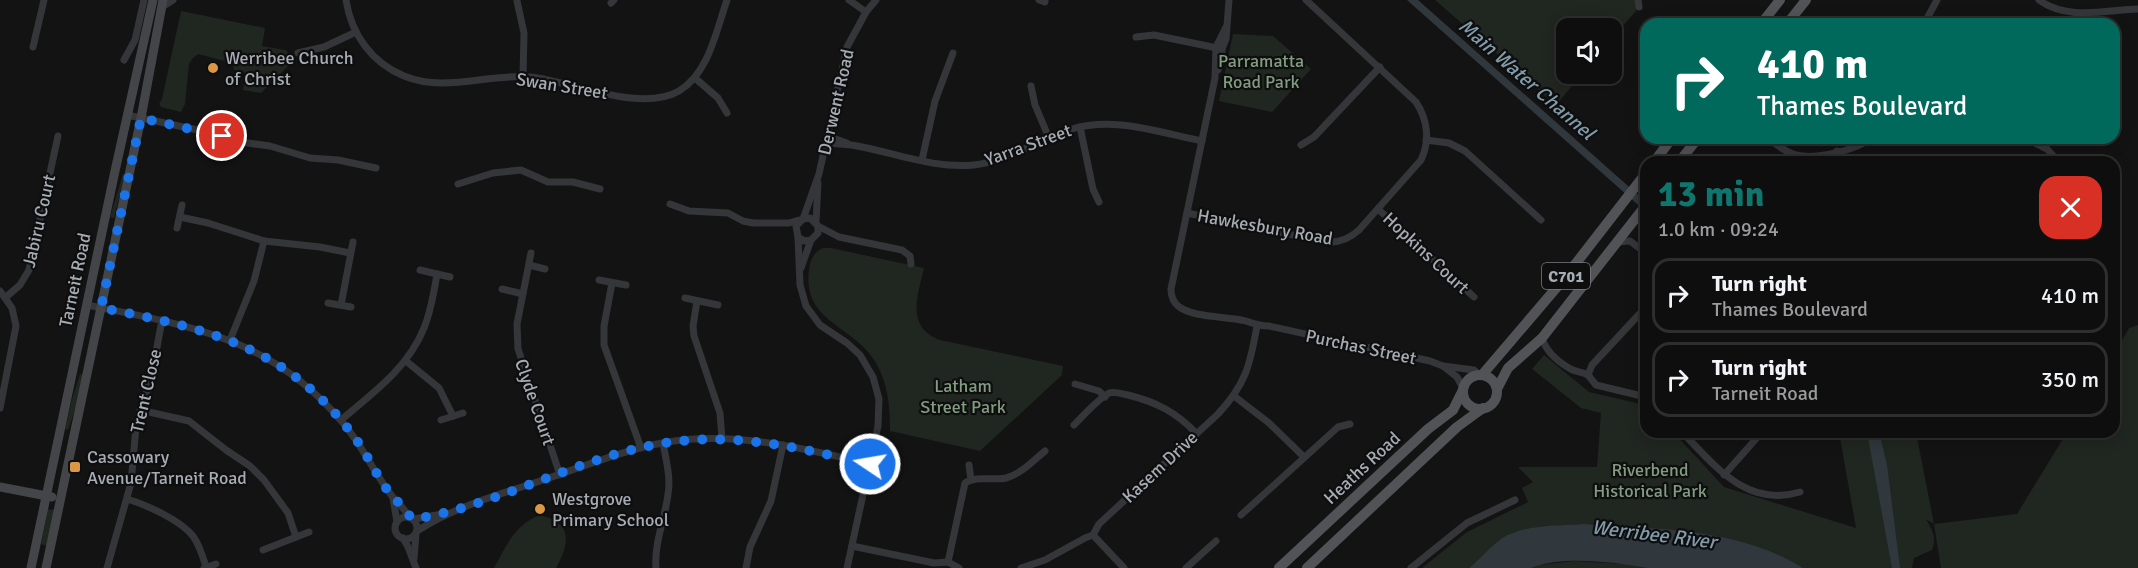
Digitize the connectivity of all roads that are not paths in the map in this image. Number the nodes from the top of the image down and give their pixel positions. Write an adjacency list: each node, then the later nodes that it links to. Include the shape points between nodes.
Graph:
1 (44, 0): 24 (street)
2 (144, 0): 28 (street, via 135,40)
3 (153, 0): 34 (main road, Tarneit Road)
4 (173, 0): 16 (street, Tarneit Road)
5 (346, 0): 22 (street, Swan Street)
6 (727, 0): 31 (street, Swan Street, via 705,62)
7 (849, 0): 18 (street)
8 (876, 0): 18 (street, Derwent Road)
9 (1229, 0): 25 (street)
10 (1306, 0): 29 (street)
11 (1780, 0): 19 (main road)
12 (1806, 0): 20 (main road)
13 (1936, 0): 21 (street)
14 (2039, 0): 17 (street, via 2068,13)
15 (517, 1): 30 (street, via 524,33)
16 (163, 4): 35 (main road, Tarneit Road)
17 (2138, 9)
18 (866, 12): 39 (street, Derwent Road, via 844,56)
19 (1766, 18)
20 (1792, 18)
21 (1927, 18)
22 (356, 32): 26 (street, via 324,47); 30 (street, Swan Street, via 377,60 414,80 439,83)
23 (1136, 36): 25 (street, via 1154,35)
24 (33, 47)
25 (1219, 48): 41 (street)
26 (298, 53)
27 (953, 54): 53 (street, via 935,100)
28 (124, 60)
29 (1380, 67): 40 (street, via 1419,107 1426,124); 46 (street)
30 (523, 77): 31 (street, Swan Street, via 644,99 670,95)
31 (695, 78): 33 (street, via 718,98)
32 (1031, 86): 38 (street)
33 (727, 113)
34 (127, 115): 35 (street); 85 (main road, Tarneit Road)
35 (141, 118): 54 (street, via 310,158); 65 (main road, Tarneit Road)
36 (1080, 127): 38 (street, Yarra Street); 41 (street, Yarra Street, via 1120,125); 59 (street)
37 (57, 136): 93 (street, Jabiru Court, via 29,270 20,285)
38 (1049, 138): 53 (street, Yarra Street, via 983,163 956,165)
39 (826, 140): 53 (street, Yarra Street); 55 (street, Derwent Road)
40 (1426, 140): 62 (street, Hawkesbury Road, via 1417,166); 68 (street, via 1449,143 1466,151)
41 (1202, 141): 63 (street)
42 (1693, 144): 48 (main road)
43 (1776, 144): 49 (street)
44 (1863, 144): 47 (street)
45 (2037, 144): 52 (street)
46 (1301, 145)
47 (1837, 151): 50 (street); 51 (street)
48 (1684, 156)
49 (1802, 156)
50 (1815, 156)
51 (1838, 156)
52 (2053, 156)
53 (922, 160)
54 (376, 168)
55 (819, 174): 67 (street, Derwent Road); 70 (street, Derwent Road)
56 (1640, 181): 111 (main road, C701, via 1563,280)
57 (458, 184): 58 (street, via 493,172 521,170 548,182 573,182)
58 (600, 189)
59 (1099, 201)
60 (670, 204): 69 (street, via 689,211 728,213 747,222)
61 (182, 205): 66 (street)
62 (1378, 209): 63 (street, Hawkesbury Road, via 1354,234 1332,242); 95 (street, Hopkins Court)
63 (1187, 213): 106 (street, Purchas Street, via 1172,298 1185,310)
64 (1640, 213): 77 (main road, C701)
65 (120, 216): 85 (main road, via 103,271); 103 (main road, Tarneit Road)
66 (180, 217): 71 (street); 75 (street)
67 (801, 219): 69 (street); 70 (street, via 810,218); 72 (street, via 796,226)
68 (1541, 220)
69 (781, 223): 72 (street)
70 (817, 224): 73 (street); 74 (street, via 818,233)
71 (177, 228)
72 (797, 235): 74 (street, via 804,241); 87 (street)
73 (839, 237): 74 (street); 81 (street, via 902,250 910,256)
74 (812, 240): 87 (street)
75 (264, 241): 79 (street); 108 (street, via 254,281)
76 (353, 242): 79 (street)
77 (1617, 242): 78 (street, via 1630,241); 107 (main road, C701)
78 (1640, 248)
79 (351, 253): 100 (street)
80 (531, 253): 82 (street, Clyde Court)
81 (911, 264)
82 (529, 265): 83 (street); 94 (street, Clyde Court)
83 (545, 269)
84 (420, 270): 86 (street)
85 (94, 272): 99 (main road, Tarneit Road)
86 (437, 274): 88 (street); 109 (street, via 424,328)
87 (800, 274): 138 (street, via 801,292 812,316 855,349 873,377 879,412)
88 (450, 277)
89 (599, 280): 90 (street)
90 (612, 283): 91 (street); 135 (street, via 604,345)
91 (626, 285)
92 (502, 289): 94 (street)
93 (3, 294): 114 (street, via 12,308 16,326)
94 (523, 294): 140 (street, Clyde Court, via 517,324 519,357)
95 (1474, 297)
96 (685, 298): 97 (street)
97 (698, 301): 101 (street); 132 (street, via 694,336 720,413)
98 (328, 303): 100 (street)
99 (87, 305): 103 (street); 145 (main road, Tarneit Road)
100 (341, 305): 102 (street)
101 (718, 305)
102 (351, 307)
103 (101, 308): 105 (street); 148 (main road, Tarneit Road)
104 (1640, 314): 112 (street)
105 (162, 320): 108 (street); 122 (street, Trent Close, via 152,374)
106 (1256, 328): 110 (street, Purchas Street); 117 (street, Kasem Drive, via 1247,370)
107 (1542, 338): 112 (street, via 1552,355 1570,369); 116 (main road, C701, via 1508,368)
108 (230, 340): 125 (street, via 291,374)
109 (406, 361): 124 (street, via 439,388); 125 (street)
110 (1443, 366): 111 (street, Purchas Street, via 1474,370); 115 (street, via 1457,377)
111 (1480, 375): 115 (main road, C701, via 1469,379); 116 (main road, via 1493,380)
112 (1588, 375): 118 (street, via 1596,385)
113 (1075, 384): 119 (street, via 1099,391)
114 (2, 386): 120 (street)
115 (1463, 389): 121 (main road, via 1468,404); 176 (main road, Heaths Road / C701, via 1453,410)
116 (1497, 389): 121 (main road, C701, via 1494,401)
117 (1234, 396): 129 (street, Kasem Drive); 137 (street)
118 (1640, 396)
119 (1105, 397): 128 (street); 129 (street, via 1114,392 1148,400 1172,412)
120 (0, 408)
121 (1483, 408): 177 (main road, Heaths Road / C701, via 1457,427)
122 (140, 410): 147 (street, Trent Close); 157 (street, via 189,421 250,466 288,513)
123 (463, 413): 124 (street)
124 (453, 416): 126 (street)
125 (341, 420): 146 (street)
126 (441, 420)
127 (1350, 424): 137 (street, via 1338,427)
128 (1074, 425)
129 (1196, 433): 156 (street, Kasem Drive, via 1099,524)
130 (1688, 438): 141 (street)
131 (1757, 438): 141 (street)
132 (722, 439): 133 (street); 134 (street)
133 (663, 443): 135 (street); 169 (street, via 669,493)
134 (783, 445): 138 (street); 170 (street, via 771,501 750,547)
135 (640, 448): 140 (street)
136 (1045, 451): 142 (street, via 1007,478)
137 (1304, 457): 151 (street)
138 (870, 464): 160 (street)
139 (969, 465): 142 (street)
140 (560, 475): 150 (street)
141 (1724, 475): 144 (street, via 1763,494 1783,497)
142 (971, 480): 162 (street, via 963,488)
143 (0, 486): 145 (main road)
144 (1800, 492)
145 (46, 496): 148 (main road); 165 (main road, Tarneit Road)
146 (392, 496): 152 (street); 153 (street)
147 (127, 498): 167 (street, Trent Close); 168 (street, via 165,516 192,536)
148 (61, 499): 166 (main road, Tarneit Road)
149 (1515, 500): 178 (street, via 1467,523)
150 (461, 509): 152 (street); 155 (street)
151 (1241, 515)
152 (412, 518): 153 (street, via 402,517); 155 (street)
153 (397, 522): 158 (street, via 396,532)
154 (309, 532): 157 (street)
155 (416, 532): 158 (street); 164 (street)
156 (1093, 535): 173 (street, Kasem Drive); 174 (street)
157 (296, 537): 161 (street)
158 (403, 538): 164 (street)
159 (1215, 541): 175 (street)
160 (852, 546): 162 (street, via 933,563); 171 (street)
161 (263, 549)
162 (948, 562): 172 (street)
163 (216, 564): 168 (street)
164 (415, 565)
165 (31, 568)
166 (46, 568)
167 (107, 568)
168 (205, 568)
169 (656, 568)
170 (746, 568)
171 (848, 568)
172 (959, 568)
173 (1021, 568)
174 (1124, 568)
175 (1186, 568)
176 (1279, 568)
177 (1307, 568)
178 (1411, 568)

